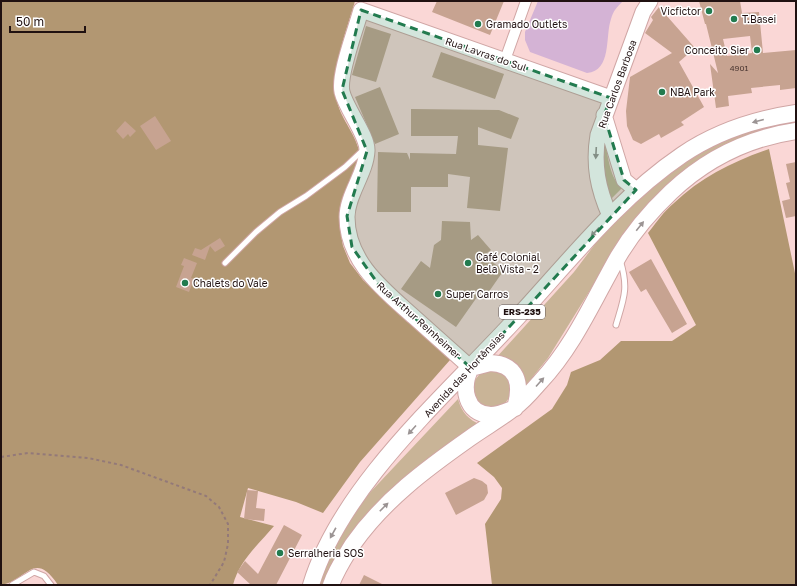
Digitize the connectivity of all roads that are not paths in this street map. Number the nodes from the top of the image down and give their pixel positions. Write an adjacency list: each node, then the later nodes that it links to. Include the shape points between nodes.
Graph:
1 (526, 1): 4 (street)
2 (650, 1): 5 (street, Rua Carlos Barbosa, via 643,12)
3 (362, 5): 4 (street, Rua Lavras do Sul); 9 (street, via 342,77 342,90)
4 (505, 60): 5 (street, Rua Lavras do Sul)
5 (611, 98): 7 (street, Rua Carlos Barbosa)
6 (796, 113): 10 (main road, Avenida das Hortênsias / ERS-235, one-way to 10, via 759,120 710,139 684,154)
7 (604, 115): 10 (street, via 624,180); 11 (street, Rua Carlos Barbosa, one-way to 11, via 596,150 596,165 601,195)
8 (796, 130): 12 (main road, one-way to 8, via 649,216 672,191 696,172 739,147)
9 (367, 146): 13 (lane, via 345,167 280,212); 15 (street, Rua Arthur Reinheimer, via 368,151 347,216 352,247 381,288)
10 (636, 190): 11 (main road, Avenida das Hortênsias / ERS-235)
11 (610, 216): 15 (main road, Avenida das Hortênsias / ERS-235, one-way to 15)
12 (619, 256): 14 (lane, via 626,276 626,292); 16 (main road, one-way to 12, via 542,380 564,351)
13 (225, 263)
14 (616, 325)
15 (471, 368): 16 (main road, via 498,363 512,370 518,388); 16 (main road, via 467,374 465,393 474,410 492,415); 19 (main road, Avenida das Hortênsias / ERS-235, one-way to 19, via 367,482 326,547)
16 (515, 408): 20 (main road, one-way to 16, via 345,556 361,533 394,496)
17 (12, 585): 18 (lane, via 34,572 44,576)
18 (51, 585)
19 (311, 585)
20 (331, 585)

